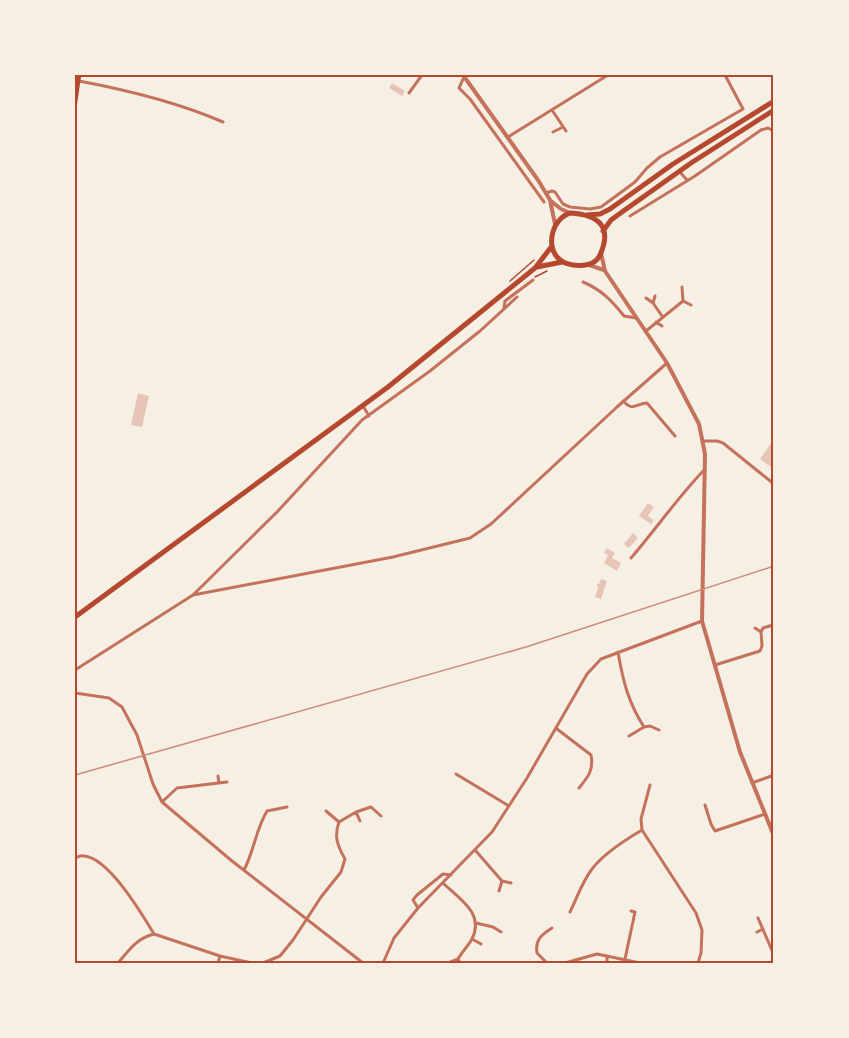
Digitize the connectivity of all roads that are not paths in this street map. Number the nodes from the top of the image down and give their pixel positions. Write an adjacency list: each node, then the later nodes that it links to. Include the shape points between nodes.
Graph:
1 (422, 75): 6 (street)
2 (608, 75): 9 (street)
3 (725, 75): 20 (street, via 743,109 660,157 601,207 570,207 555,192)
4 (463, 76): 14 (street); 19 (street, via 459,88)
5 (79, 78): 8 (main road); 11 (street)
6 (409, 93)
7 (774, 101): 15 (main road)
8 (75, 103)
9 (552, 110): 13 (street, via 565,129); 14 (street)
10 (774, 110): 16 (main road)
11 (223, 122)
12 (774, 131): 18 (street, via 761,130)
13 (553, 132)
14 (508, 137): 17 (street)
15 (673, 164): 16 (main road); 24 (main road, via 610,209)
16 (679, 171): 18 (street); 27 (main road, via 613,218)
17 (538, 180): 19 (street); 20 (street)
18 (687, 180): 25 (street)
19 (531, 184): 22 (street)
20 (546, 193): 21 (street)
21 (550, 200): 23 (street); 26 (street)
22 (544, 202)
23 (571, 213): 24 (main road); 26 (main road)
24 (587, 215): 27 (main road, via 599,221)
25 (630, 216)
26 (555, 224): 28 (main road)
27 (603, 231): 29 (main road)
28 (552, 246): 30 (main road); 32 (main road)
29 (601, 252): 31 (main road); 33 (street)
30 (562, 262): 31 (main road); 32 (main road)
31 (587, 265): 33 (street)
32 (535, 268): 51 (main road)
33 (605, 271): 45 (street)
34 (533, 280): 43 (street, via 505,301)
35 (584, 282): 45 (street, via 612,300 624,316)
36 (682, 287): 40 (street)
37 (655, 296): 41 (street)
38 (517, 297): 43 (street)
39 (646, 298): 41 (street)
40 (684, 301): 42 (street); 44 (street)
41 (653, 303): 44 (street)
42 (691, 305)
43 (504, 308): 52 (street)
44 (662, 316): 46 (street)
45 (638, 319): 48 (street)
46 (656, 322): 47 (street); 48 (street)
47 (662, 326)
48 (646, 331): 49 (street)
49 (667, 363): 50 (street); 54 (street, via 699,424)
50 (623, 402): 53 (street, via 634,408 647,403); 58 (street, via 491,524 470,538 393,557)
51 (363, 406): 52 (street); 59 (main road)
52 (369, 416): 58 (street, via 346,435 277,512)
53 (675, 436)
54 (703, 441): 55 (street); 56 (street, via 723,443)
55 (705, 470): 57 (street); 60 (street)
56 (774, 484)
57 (631, 558)
58 (193, 595): 66 (street)
59 (75, 617)
60 (702, 621): 64 (street); 65 (street)
61 (773, 624): 63 (street)
62 (754, 628): 63 (street)
63 (761, 632): 65 (street, via 760,651)
64 (618, 652): 68 (street, via 631,707); 69 (street, via 601,659 587,674)
65 (713, 665): 77 (street)
66 (75, 670)
67 (75, 693): 80 (street, via 115,700 122,707)
68 (644, 727): 70 (street); 71 (street)
69 (557, 729): 79 (street, via 591,755 590,773); 82 (street)
70 (659, 730)
71 (629, 736)
72 (456, 774): 82 (street)
73 (774, 775): 77 (street)
74 (218, 776): 76 (street)
75 (227, 782): 76 (street)
76 (219, 783): 80 (street, via 177,788)
77 (752, 783): 86 (street)
78 (650, 785): 90 (street)
79 (579, 789)
80 (162, 802): 94 (street)
81 (705, 805): 86 (street, via 715,831)
82 (509, 806): 92 (street)
83 (287, 807): 94 (street, via 267,811)
84 (326, 811): 89 (street)
85 (356, 812): 87 (street, via 371,807); 88 (street); 89 (street)
86 (765, 814): 91 (street)
87 (381, 816)
88 (360, 821)
89 (339, 822): 104 (street, via 335,834 345,859 341,872)
90 (642, 830): 101 (street, via 593,868); 129 (street, via 696,913 702,930)
91 (774, 836)
92 (475, 850): 95 (street); 96 (street)
93 (75, 858): 110 (street, via 84,856 102,863)
94 (244, 870): 104 (street)
95 (451, 875): 97 (street); 100 (street, via 443,874 417,895 413,900)
96 (502, 881): 98 (street); 99 (street)
97 (443, 883): 100 (street); 105 (street, via 469,906)
98 (511, 883)
99 (499, 891)
100 (418, 908): 123 (street, via 394,938)
101 (570, 912)
102 (635, 912): 116 (street)
103 (758, 918): 107 (street)
104 (307, 919): 121 (street, via 280,956); 122 (street)
105 (476, 923): 108 (street); 111 (street)
106 (552, 928): 125 (street, via 540,935 536,945 537,953)
107 (763, 929): 109 (street); 114 (street)
108 (501, 932)
109 (757, 932)
110 (154, 933): 113 (street); 118 (street, via 135,943)
111 (472, 939): 112 (street); 117 (street)
112 (481, 944)
113 (220, 956): 119 (street); 120 (street)
114 (774, 956)
115 (607, 957): 116 (street); 126 (street, via 597,954); 127 (street)
116 (625, 960): 128 (street)
117 (459, 961): 124 (street)
118 (118, 963)
119 (218, 963)
120 (252, 963)
121 (267, 963)
122 (363, 963)
123 (383, 963)
124 (448, 963)
125 (548, 963)
126 (566, 963)
127 (607, 963)
128 (640, 963)
129 (698, 963)

